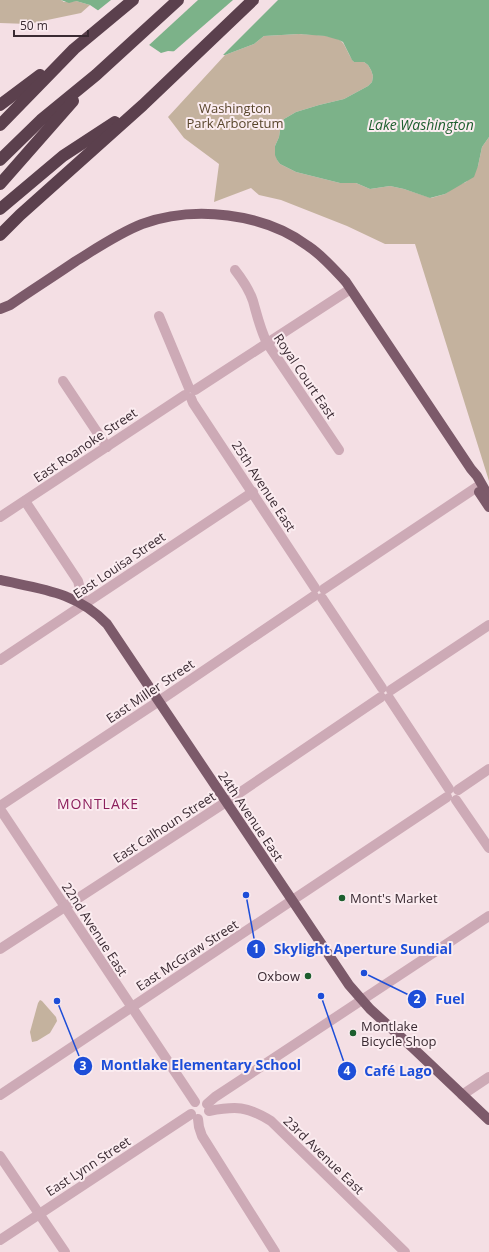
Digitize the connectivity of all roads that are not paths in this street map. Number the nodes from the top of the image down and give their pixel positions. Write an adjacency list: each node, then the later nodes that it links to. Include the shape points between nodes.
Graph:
1 (133, 0): 4 (highway)
2 (178, 0): 5 (highway)
3 (253, 0): 6 (highway)
4 (70, 52): 7 (highway); 8 (highway)
5 (96, 75): 9 (highway, via 41,120); 10 (highway)
6 (143, 104): 11 (highway, via 63,156); 12 (highway)
7 (0, 105)
8 (0, 125)
9 (0, 160)
10 (0, 184)
11 (0, 209)
12 (0, 235)
13 (235, 270): 20 (street, Royal Court East, via 252,299 260,330)
14 (342, 278): 15 (main road); 16 (main road); 17 (main road, via 320,255 288,233 235,216 181,216 142,224 111,239)
15 (349, 290): 16 (main road); 20 (street, East Roanoke Street)
16 (362, 306): 25 (main road)
17 (5, 307): 18 (main road)
18 (0, 316)
19 (159, 316): 22 (street, 25th Avenue East)
20 (267, 343): 22 (street, East Roanoke Street); 24 (street, Royal Court East)
21 (63, 380): 23 (street)
22 (190, 393): 23 (street, East Roanoke Street); 27 (street, 25th Avenue East, via 193,403)
23 (107, 447): 29 (street, East Roanoke Street)
24 (339, 450)
25 (470, 469): 26 (main road); 28 (main road)
26 (477, 487): 30 (main road); 33 (street, East Miller Street)
27 (253, 492): 33 (street, 25th Avenue East); 34 (street, East Louisa Street)
28 (489, 497)
29 (25, 501): 31 (street, East Roanoke Street); 34 (street, via 78,580)
30 (489, 507)
31 (0, 517)
32 (0, 580): 34 (main road, 24th Avenue East, via 64,595)
33 (319, 593): 37 (street, 25th Avenue East); 38 (street, East Miller Street)
34 (84, 604): 36 (street, East Louisa Street); 38 (main road, 24th Avenue East, via 107,624)
35 (489, 625): 37 (street, East Calhoun Street)
36 (0, 660)
37 (386, 693): 40 (street, 25th Avenue East); 41 (street, East Calhoun Street)
38 (159, 701): 41 (main road, 24th Avenue East); 42 (street, East Miller Street)
39 (489, 769): 40 (street, East McGraw Street)
40 (452, 794): 44 (street, 25th Avenue East); 45 (street, East McGraw Street)
41 (226, 802): 45 (main road, 24th Avenue East); 46 (street, East Calhoun Street)
42 (0, 806)
43 (0, 809): 46 (street, 22nd Avenue East)
44 (489, 848)
45 (292, 901): 49 (main road, 24th Avenue East); 50 (street, East McGraw Street)
46 (65, 907): 48 (street, East Calhoun Street); 50 (street, 22nd Avenue East)
47 (489, 916): 49 (street)
48 (0, 949)
49 (362, 1000): 53 (main road, 24th Avenue East); 55 (street, via 215,1097)
50 (131, 1008): 52 (street, East McGraw Street); 54 (street, 22nd Avenue East)
51 (489, 1077): 53 (street)
52 (0, 1095)
53 (462, 1095): 57 (main road, 24th Avenue East)
54 (195, 1102): 55 (street, via 200,1100); 56 (street, via 191,1108)
55 (208, 1107): 56 (street, via 206,1117); 63 (street, 23rd Avenue East, via 248,1109 271,1121)
56 (195, 1116): 59 (street, East Lynn Street); 62 (street, via 202,1136)
57 (489, 1120)
58 (0, 1156): 59 (street)
59 (39, 1214): 60 (street, East Lynn Street); 61 (street)
60 (0, 1240)
61 (65, 1252)
62 (275, 1252)
63 (405, 1252)

